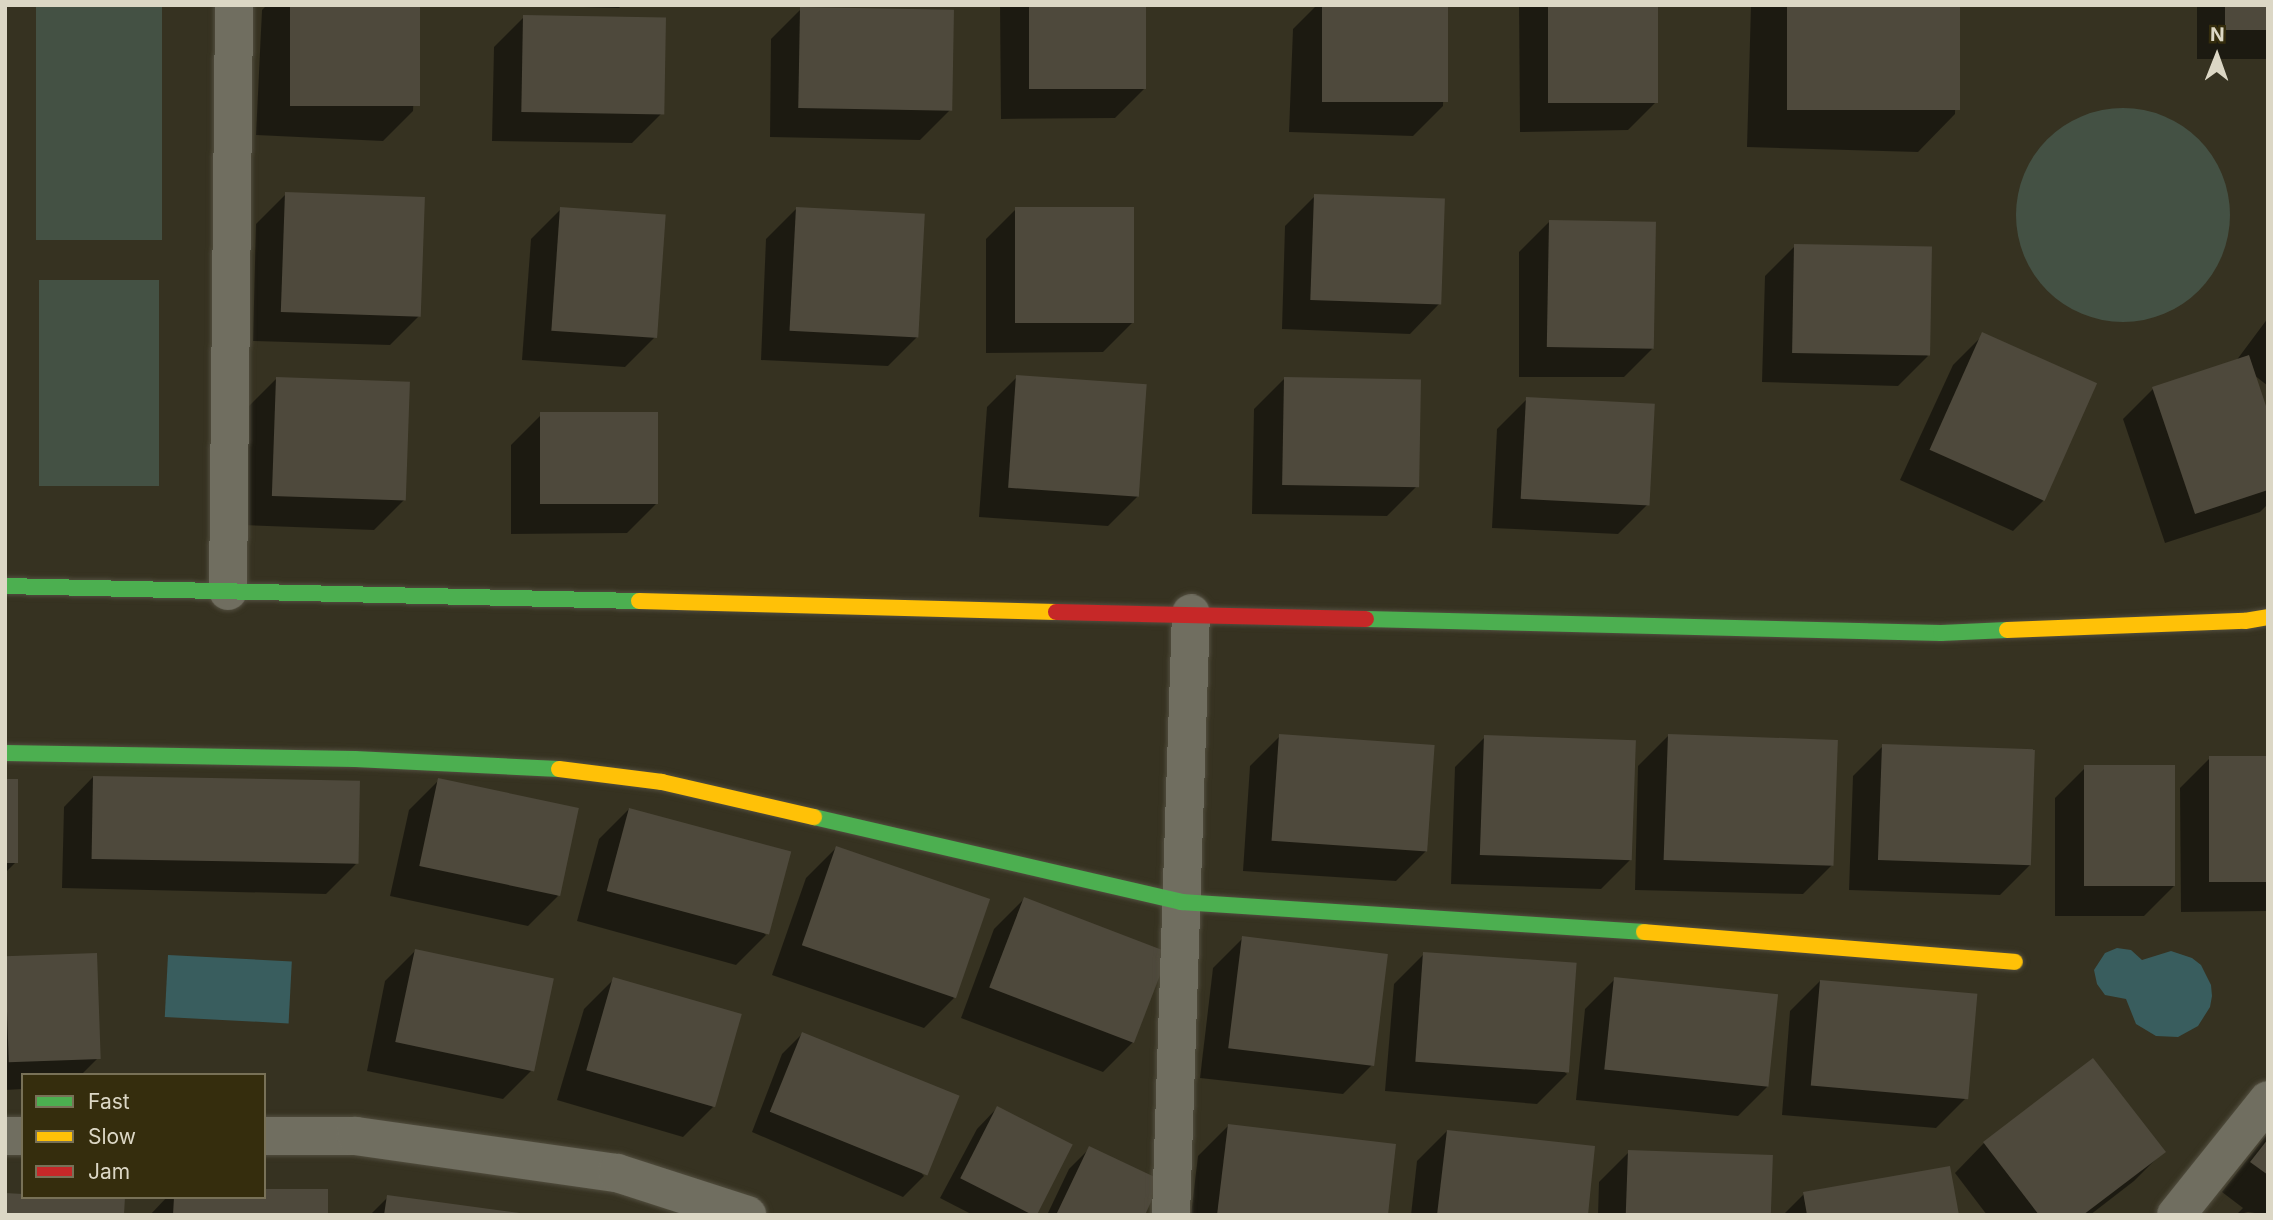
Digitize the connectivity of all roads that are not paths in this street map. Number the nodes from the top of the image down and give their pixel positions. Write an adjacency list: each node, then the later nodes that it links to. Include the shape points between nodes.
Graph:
1 (234, 5): 3 (street)
2 (5, 586): 3 (street)
3 (228, 591): 4 (street)
4 (1191, 613): 5 (street, via 1941,633); 7 (street)
5 (2268, 617)
6 (5, 753): 7 (street, via 355,758 568,771 662,782)
7 (1181, 902): 8 (street, via 1510,921); 12 (street)
8 (2015, 962)
9 (2268, 1100): 13 (street)
10 (266, 1136): 11 (street, via 356,1136 617,1173)
11 (747, 1215)
12 (1171, 1215)
13 (2176, 1215)

